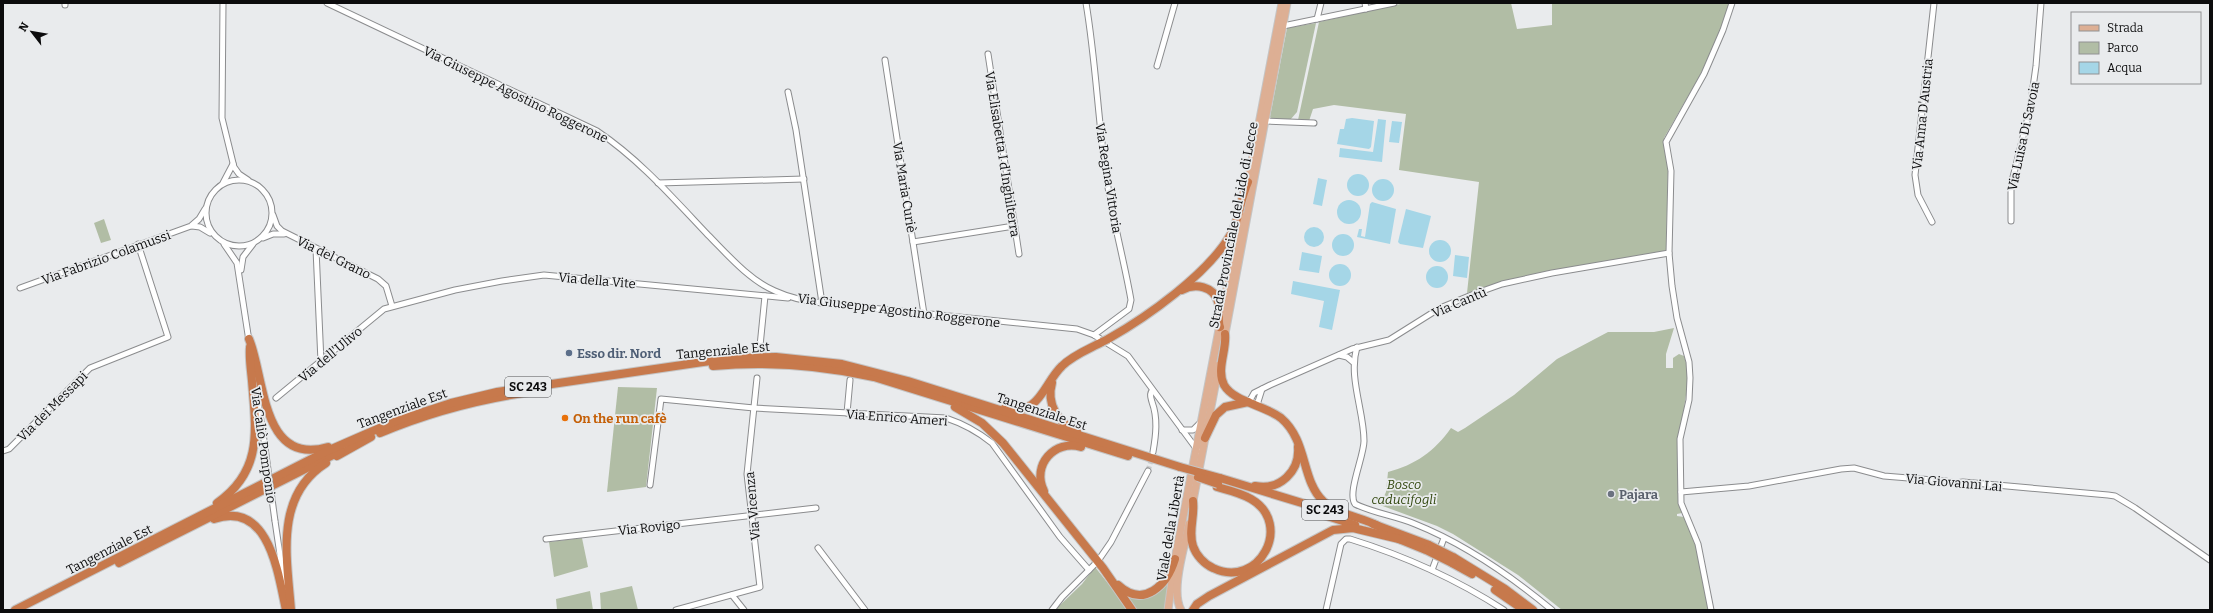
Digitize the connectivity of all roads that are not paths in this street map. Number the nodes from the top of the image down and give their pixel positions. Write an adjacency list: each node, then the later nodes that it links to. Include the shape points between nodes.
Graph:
1 (223, 3): 22 (street, via 222,118)
2 (327, 3): 25 (street, Via Giuseppe Agostino Roggerone, via 597,131)
3 (1086, 3): 53 (street, Via Regina Vittoria, via 1107,181 1131,300 1129,309)
4 (1175, 3): 18 (street)
5 (1282, 3): 24 (main road, Strada Provinciale del Lido di Lecce)
6 (1287, 3): 15 (main road, Strada Provinciale del Lido di Lecce)
7 (1321, 3): 14 (street)
8 (1364, 3): 13 (street)
9 (1394, 3): 13 (street)
10 (1732, 3): 43 (street, via 1704,74 1666,142 1671,171)
11 (1934, 3): 31 (street, Via Anna D'Austria, via 1915,175 1918,195)
12 (2042, 3): 30 (street, Via Luisa Di Savoia, via 2031,102 2011,185)
13 (1366, 9): 14 (street)
14 (1318, 19): 15 (street)
15 (1283, 26): 20 (main road, Strada Provinciale del Lido di Lecce)
16 (988, 54): 33 (street, Via Elisabetta I d'Inghilterra)
17 (885, 60): 37 (street, Via Maria Curiè)
18 (1157, 66)
19 (788, 92): 23 (street)
20 (1265, 120): 21 (street); 52 (main road, Strada Provinciale del Lido di Lecce)
21 (1314, 123)
22 (232, 161): 26 (street, via 239,174); 27 (street, via 232,168)
23 (804, 179): 25 (street); 49 (street)
24 (1248, 182): 47 (highway, via 1237,220 1225,242 1211,259); 52 (main road, Strada Provinciale del Lido di Lecce)
25 (658, 183): 48 (street, Via Giuseppe Agostino Roggerone, via 722,250 752,276 773,291)
26 (254, 184): 27 (street, via 238,180); 29 (street, via 267,196)
27 (222, 185): 28 (street, via 215,190)
28 (207, 204): 32 (street, via 199,219); 35 (street, via 206,218)
29 (273, 215): 34 (street, via 278,229); 36 (street, Via Caliò Pomponio, via 270,226)
30 (2011, 221)
31 (1932, 222)
32 (191, 226): 35 (street, Via Caliò Pomponio, via 200,227); 39 (street, Via Fabrizio Colamussi)
33 (1014, 226): 37 (street); 42 (street, Via Elisabetta I d'Inghilterra)
34 (289, 235): 36 (street, via 273,234); 41 (street, Via del Grano)
35 (215, 237): 38 (street, Via Caliò Pomponio)
36 (259, 241): 40 (street, Via Caliò Pomponio)
37 (913, 242): 51 (street, Via Maria Curiè)
38 (224, 243): 40 (street, Via Caliò Pomponio, via 239,247); 44 (street, Via Caliò Pomponio, via 235,258)
39 (138, 244): 45 (street, Via Fabrizio Colamussi); 78 (street, Via dei Messapi, via 168,337 90,368 9,449)
40 (253, 244): 44 (street, Via Caliò Pomponio, via 243,257)
41 (316, 249): 50 (street, Via del Grano, via 378,279 386,286); 58 (street)
42 (1019, 254)
43 (1669, 254): 56 (street, Via Cantù, via 1502,284 1440,308 1389,340); 85 (street, via 1677,318 1686,348 1690,378 1689,400 1680,438)
44 (241, 279): 54 (street, Via Caliò Pomponio)
45 (20, 288)
46 (765, 296): 48 (street, Via della Vite); 50 (street, Via della Vite, via 544,275 462,289); 55 (street)
47 (1171, 296): 52 (highway, via 1190,286 1202,287 1212,292 1218,301 1218,321); 60 (highway, via 1142,319 1067,362)
48 (796, 299): 49 (street, Via Giuseppe Agostino Roggerone)
49 (822, 303): 51 (street, Via Giuseppe Agostino Roggerone)
50 (392, 306): 58 (street, Via dell'Ulivo, via 384,309)
51 (924, 314): 53 (street, Via Giuseppe Agostino Roggerone, via 1078,329)
52 (1222, 330): 68 (highway, via 1226,342 1221,367 1222,380 1234,396); 71 (main road, Strada Provinciale del Lido di Lecce); 76 (main road, Strada Provinciale del Lido di Lecce)
53 (1094, 335): 65 (street, Via Giuseppe Agostino Roggerone, via 1128,356)
54 (250, 343): 72 (highway, via 272,422 275,430 285,440 298,447 320,449); 91 (highway, via 256,442 246,472 236,487 221,500); 109 (street, Via Caliò Pomponio, bridge)
55 (760, 346)
56 (1357, 347): 57 (street, Via Cantù); 59 (street)
57 (1338, 355): 59 (street); 63 (street, Via Cantù)
58 (321, 362): 66 (street, Via dell'Ulivo)
59 (1353, 362): 92 (street, via 1364,443 1352,495 1353,501 1358,506 1416,524)
60 (1057, 371): 67 (highway, via 1039,398 1025,408 1013,410); 77 (highway, via 1050,393 1057,416 1073,430 1104,441)
61 (757, 378): 69 (street, Via Vicenza)
62 (850, 380): 70 (street)
63 (1262, 389): 68 (street); 68 (street, Via Cantù, via 1254,393)
64 (920, 391): 75 (highway, Tangenziale Est / SC 243, via 842,370 779,363 740,364 488,400 410,422); 77 (highway, Tangenziale Est / SC 243); 87 (highway, via 934,400 965,412 992,432)
65 (1152, 391): 73 (street, Via Giuseppe Agostino Roggerone); 80 (street, via 1150,397 1156,415)
66 (276, 398)
67 (971, 401): 72 (highway, Tangenziale Est / SC 243, via 872,370 842,364 776,357 737,358 497,392 451,403); 77 (highway, Tangenziale Est / SC 243)
68 (1253, 403): 74 (highway, via 1276,414); 76 (highway, via 1225,408 1216,415)
69 (754, 408): 70 (street, Via Enrico Ameri); 84 (street, Via Enrico Ameri, via 661,399); 89 (street, Via Vicenza, via 747,474)
70 (847, 413): 104 (street, Via Enrico Ameri, via 946,418 977,431 992,443 1060,537)
71 (1202, 421): 73 (street, via 1193,430); 79 (main road, Strada Provinciale del Lido di Lecce)
72 (377, 428): 91 (highway, Tangenziale Est / SC 243)
73 (1182, 430): 79 (street, Via Giuseppe Agostino Roggerone)
74 (1292, 431): 83 (highway, via 1298,455 1296,467 1287,478 1260,487); 90 (highway, via 1299,441 1314,490 1324,502)
75 (371, 437): 95 (highway, Tangenziale Est / SC 243); 109 (highway, via 319,467 305,480 293,500 287,530)
76 (1205, 438): 79 (main road, Strada Provinciale del Lido di Lecce)
77 (1116, 450): 82 (highway, Tangenziale Est / SC 243, bridge); 87 (highway, via 1100,452 1073,445 1062,446 1053,451 1041,466 1040,477 1043,489)
78 (3, 451)
79 (1199, 451): 86 (main road, Viale della Libertà); 99 (main road, Viale della Libertà)
80 (1154, 452)
81 (1148, 471): 98 (street)
82 (1189, 472): 83 (highway, bridge); 83 (highway, bridge)
83 (1219, 481): 86 (highway, via 1259,505 1267,517 1271,531 1268,545 1250,569 1225,573 1210,567 1198,555 1191,538); 90 (highway, SC 243); 94 (highway, SC 243)
84 (650, 485)
85 (1681, 492): 101 (street, Via Giovanni Lai, via 1749,486 1854,468 1884,476 2108,494 2135,508); 123 (street, via 1684,512 1698,544)
86 (1193, 501): 116 (main road, Viale della Libertà, via 1178,577 1177,596)
87 (1053, 505): 103 (highway)
88 (816, 508): 89 (street, Via Rovigo)
89 (752, 515): 93 (street, Via Rovigo); 106 (street, Via Vicenza, via 760,587)
90 (1378, 526): 97 (highway, SC 243)
91 (169, 532): 107 (highway, Tangenziale Est / SC 243)
92 (1444, 538): 105 (street); 122 (street, via 1506,574)
93 (546, 539)
94 (1403, 540): 97 (highway, SC 243); 117 (highway, via 1353,528 1332,530 1209,596)
95 (162, 541): 108 (highway, Tangenziale Est / SC 243); 109 (highway, via 169,541 219,518 230,516 248,521 260,529 268,542)
96 (818, 548): 112 (street)
97 (1428, 548): 100 (highway, SC 243, bridge)
98 (1100, 558)
99 (1175, 559): 103 (highway, via 1171,574 1161,585 1155,590 1141,594 1128,592 1122,588); 115 (main road, Viale della Libertà)
100 (1453, 560): 120 (highway, SC 243); 121 (highway, SC 243, via 1505,590)
101 (2210, 560)
102 (1095, 564): 104 (street)
103 (1103, 568): 114 (highway)
104 (1089, 570): 113 (street, via 1062,596)
105 (1432, 570): 118 (street, via 1387,551 1346,539 1341,544); 119 (street, via 1471,588)
106 (732, 595): 110 (street); 111 (street)
107 (15, 610)
108 (27, 610)
109 (288, 610)
110 (676, 610)
111 (744, 610)
112 (865, 610)
113 (1052, 610)
114 (1132, 610)
115 (1168, 610)
116 (1181, 610)
117 (1193, 610)
118 (1326, 610)
119 (1504, 610)
120 (1524, 610)
121 (1533, 610)
122 (1552, 610)
123 (1711, 610)

